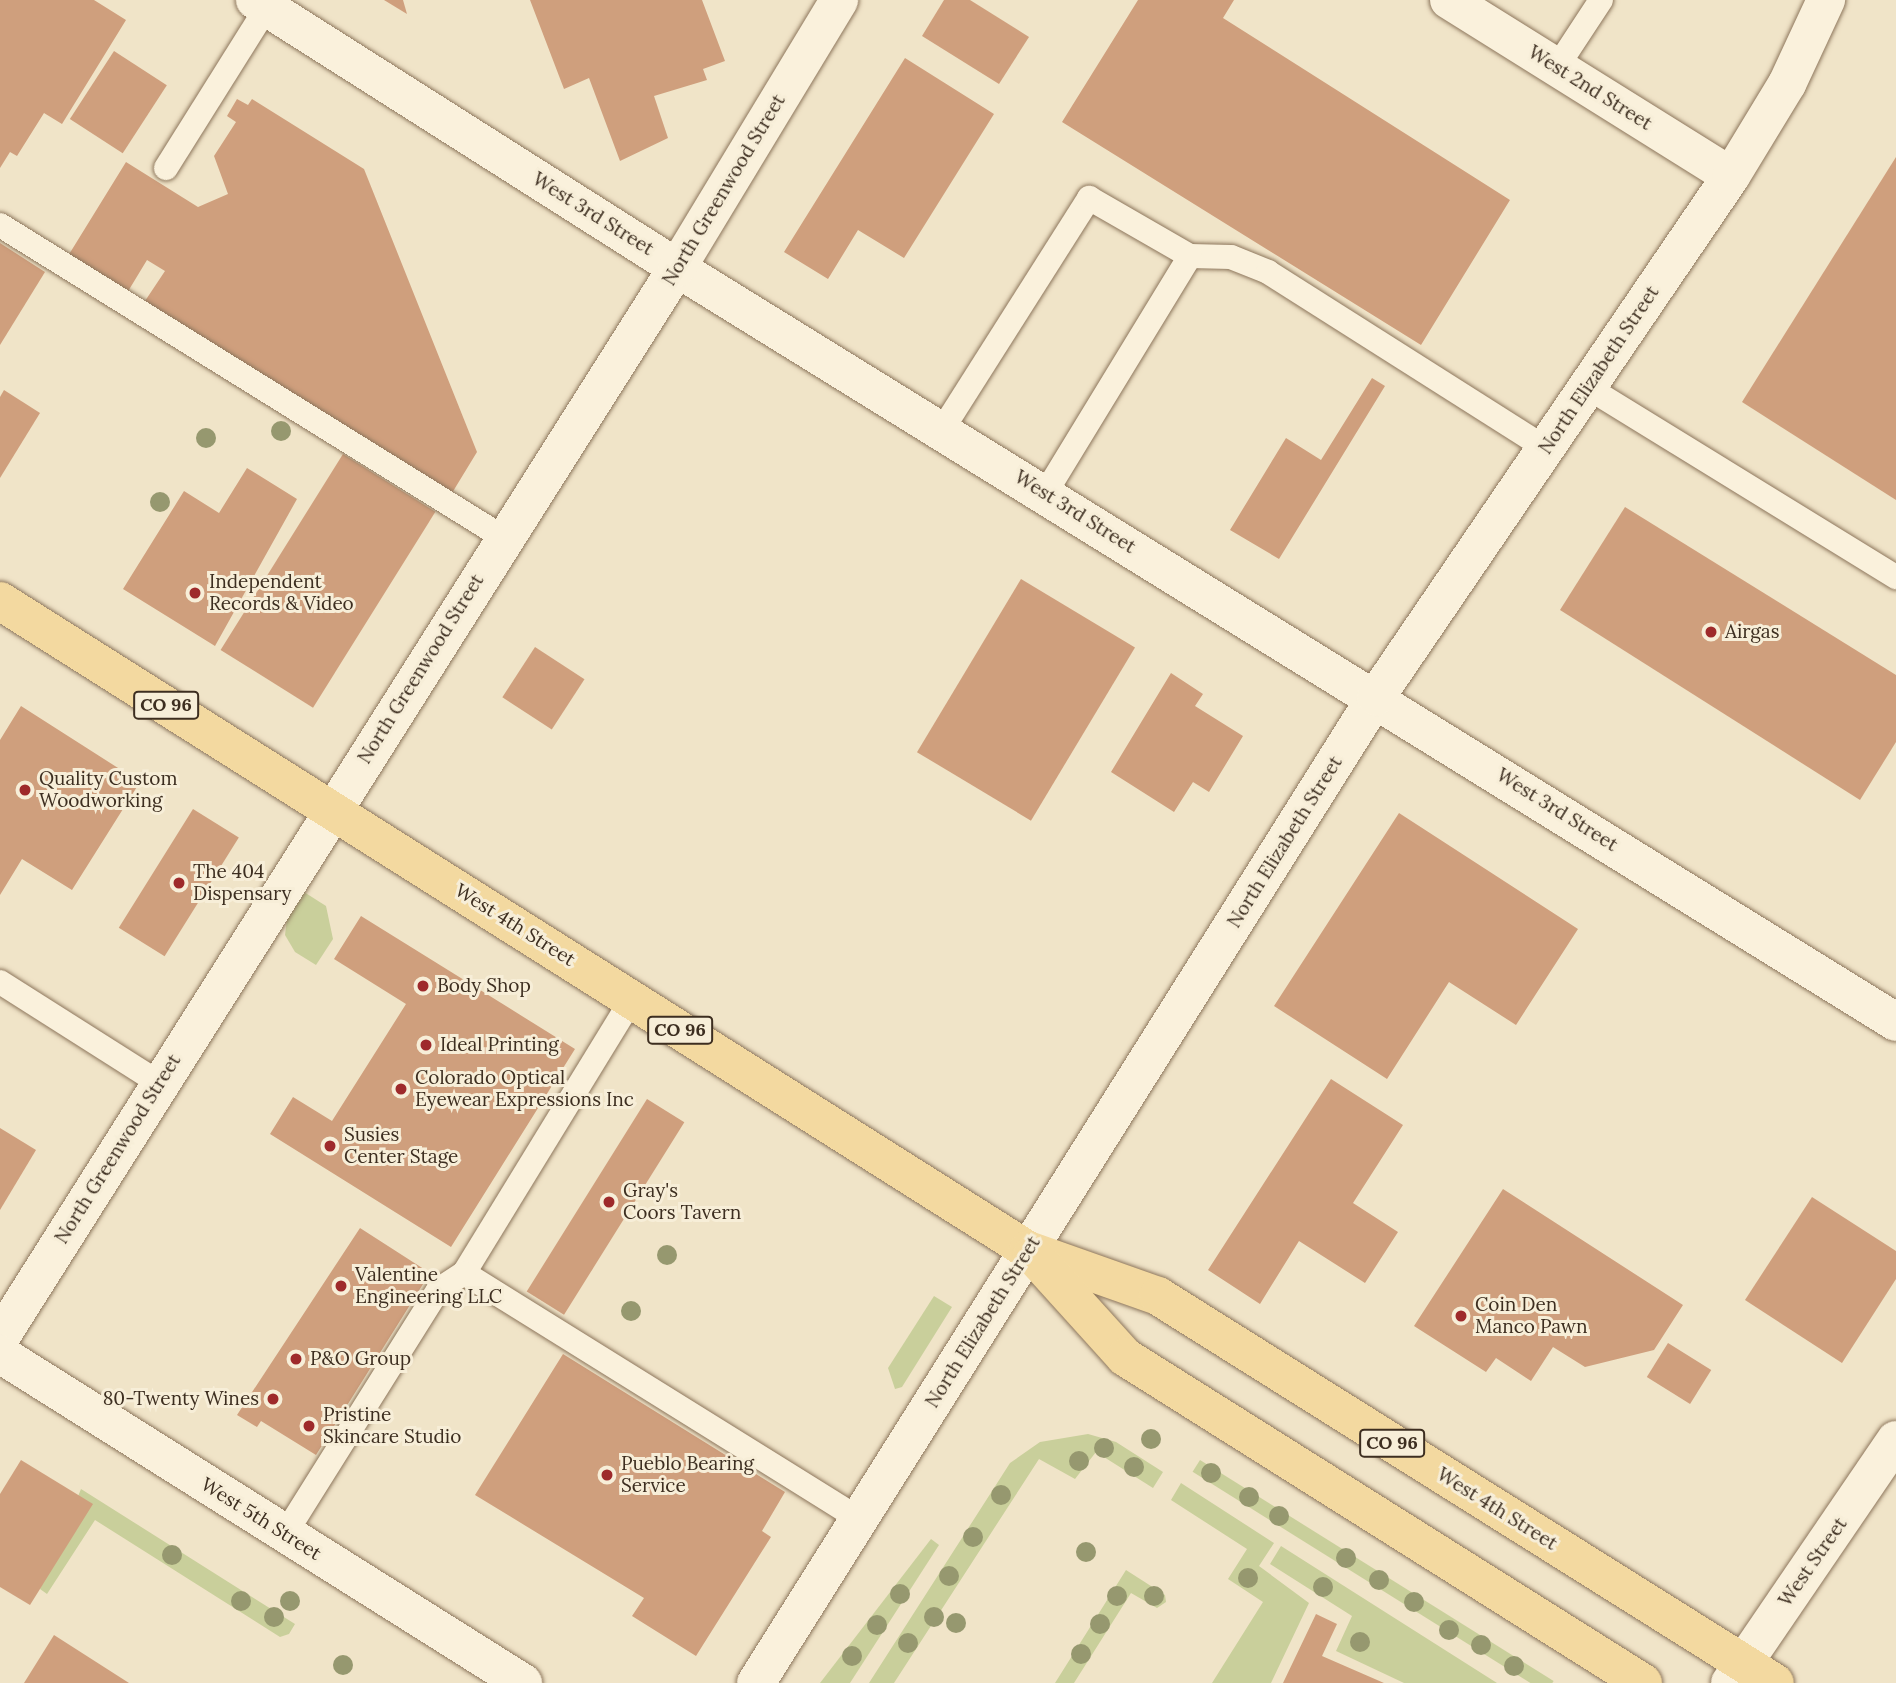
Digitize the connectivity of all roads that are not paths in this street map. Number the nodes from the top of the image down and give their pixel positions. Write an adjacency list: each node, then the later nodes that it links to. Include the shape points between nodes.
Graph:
1 (839, 0): 11 (street, North Greenwood Street)
2 (1450, 0): 6 (street, West 2nd Street)
3 (1601, 0): 6 (lane)
4 (261, 4): 7 (lane); 11 (street, West 3rd Street)
5 (1824, 4): 8 (street, North Elizabeth Street, via 1787,84)
6 (1557, 67): 8 (street, West 2nd Street)
7 (166, 168)
8 (1731, 176): 12 (street, North Elizabeth Street)
9 (0, 225): 16 (lane)
10 (1190, 256): 13 (lane, via 1089,198); 14 (lane, via 1231,257 1268,272); 15 (lane)
11 (677, 268): 13 (street, West 3rd Street); 16 (street, North Greenwood Street)
12 (1587, 387): 14 (street, North Elizabeth Street); 17 (lane)
13 (942, 430): 15 (street, West 3rd Street)
14 (1545, 448): 19 (street, North Elizabeth Street)
15 (1045, 494): 19 (street, West 3rd Street)
16 (504, 538): 20 (street, North Greenwood Street)
17 (1896, 577)
18 (0, 601): 20 (main road, West 4th Street / CO 96)
19 (1376, 697): 23 (street, West 3rd Street); 25 (street, North Elizabeth Street)
20 (332, 809): 22 (main road, West 4th Street / CO 96); 24 (street, North Greenwood Street)
21 (0, 982): 24 (lane)
22 (632, 999): 25 (main road, West 4th Street / CO 96); 26 (lane)
23 (1896, 1022)
24 (159, 1083): 27 (street, North Greenwood Street)
25 (1028, 1250): 30 (street, North Elizabeth Street); 32 (main road, West 4th Street / CO 96, via 1158,1296); 35 (main road, West 4th Street / CO 96, via 1125,1357)
26 (464, 1273): 30 (lane); 31 (lane, via 438,1290)
27 (0, 1338)
28 (0, 1354): 31 (street, West 5th Street)
29 (1896, 1440): 32 (street, West Street)
30 (859, 1519): 34 (street, North Elizabeth Street)
31 (285, 1534): 33 (street, West 5th Street)
32 (1736, 1673): 36 (main road, West 4th Street / CO 96)
33 (523, 1683)
34 (756, 1683)
35 (1643, 1683)
36 (1775, 1683)

